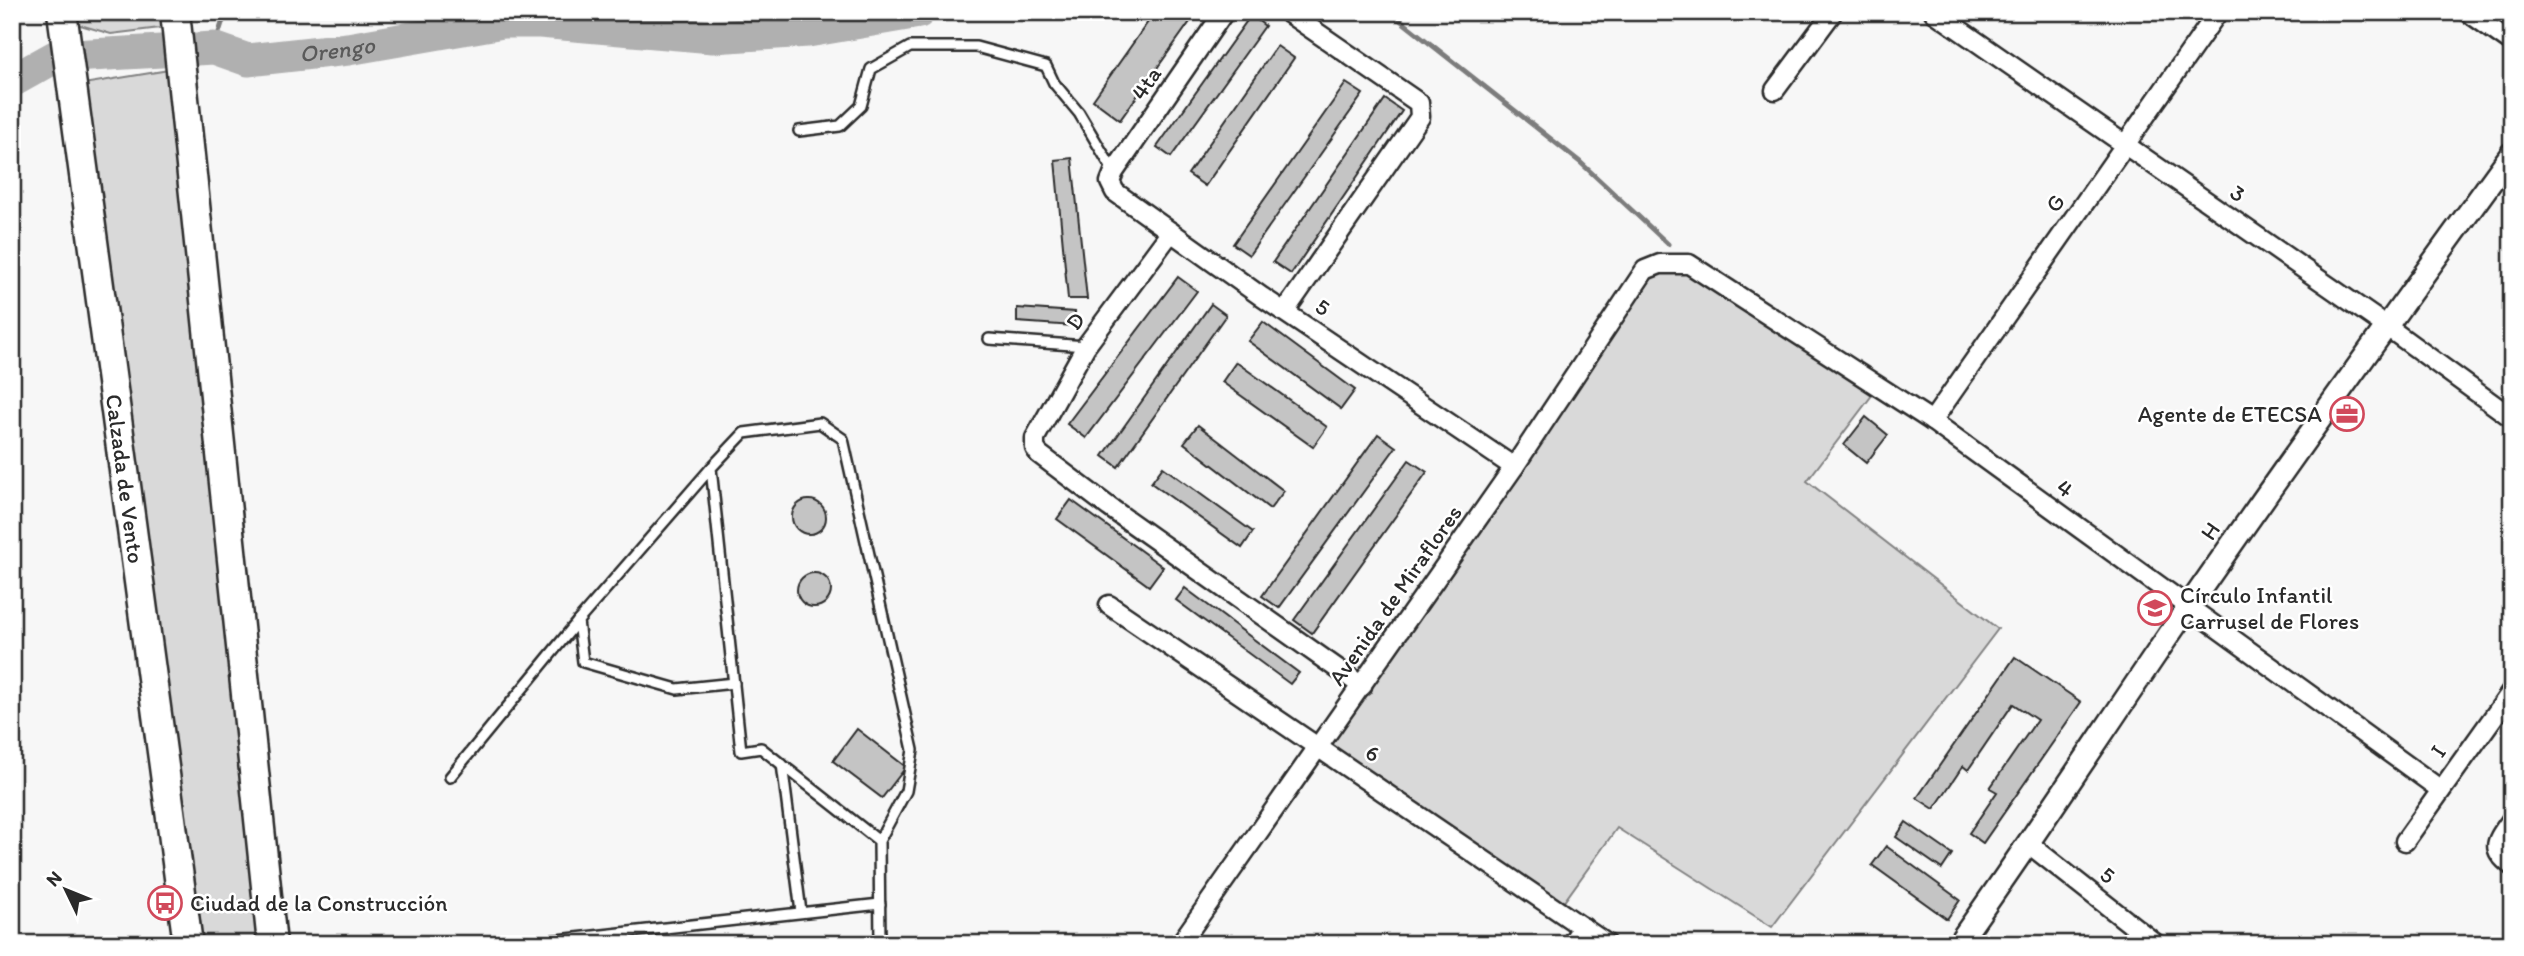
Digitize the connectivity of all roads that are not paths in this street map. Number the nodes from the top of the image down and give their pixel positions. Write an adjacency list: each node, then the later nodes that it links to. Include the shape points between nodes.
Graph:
1 (175, 12): 44 (main road)
2 (1224, 12): 14 (street, 4ta)
3 (1287, 12): 17 (street, via 1419,103 1421,109 1420,117)
4 (1833, 12): 10 (street)
5 (1934, 12): 12 (street, 3)
6 (2218, 12): 12 (street, G)
7 (2469, 12): 9 (street)
8 (62, 16): 43 (main road, Calzada de Vento)
9 (2512, 43)
10 (1775, 90)
11 (799, 131): 14 (lane, via 840,126 862,106 871,69 910,47 976,47 1046,66 1079,113)
12 (2125, 144): 18 (street, 3); 22 (street, G)
13 (2512, 153): 18 (street, H)
14 (1112, 177): 15 (street, 5, via 1115,192)
15 (1171, 232): 17 (street, 5); 20 (street, D)
16 (1644, 270): 22 (street, 4, via 1660,264 1689,264); 23 (street, Avenida de Miraflores)
17 (1285, 311): 23 (street, 5)
18 (2386, 327): 21 (street, 3); 26 (street, H)
19 (989, 339): 20 (lane)
20 (1086, 346): 29 (street, D, via 1035,438 1039,454)
21 (2512, 418)
22 (1932, 421): 26 (street, 4)
23 (1514, 467): 29 (street, Avenida de Miraflores)
24 (711, 468): 27 (lane); 28 (lane); 36 (lane, via 744,433 820,423 843,439 913,750 906,791)
25 (1109, 605): 31 (street, 6)
26 (2188, 608): 34 (street, 4); 38 (street, H)
27 (578, 621): 28 (lane, via 583,662 677,688); 33 (lane)
28 (734, 683): 32 (lane, via 741,751 761,748)
29 (1362, 686): 31 (street, Avenida de Miraflores)
30 (2509, 702): 34 (street, I)
31 (1320, 746): 42 (street, 6); 47 (street, Avenida de Miraflores)
32 (782, 764): 36 (lane); 41 (lane)
33 (450, 776)
34 (2441, 790): 37 (street, I)
35 (2512, 819): 39 (street, via 2496,848)
36 (879, 841): 40 (lane)
37 (2405, 841)
38 (2029, 844): 50 (street, H); 51 (street, 5)
39 (2512, 866)
40 (880, 904): 41 (lane); 46 (lane)
41 (801, 912): 45 (lane)
42 (1583, 927): 48 (street); 49 (street, 6)
43 (188, 944)
44 (272, 944)
45 (522, 944)
46 (880, 944)
47 (1180, 944)
48 (1571, 944)
49 (1607, 944)
50 (1958, 944)
51 (2157, 944)

